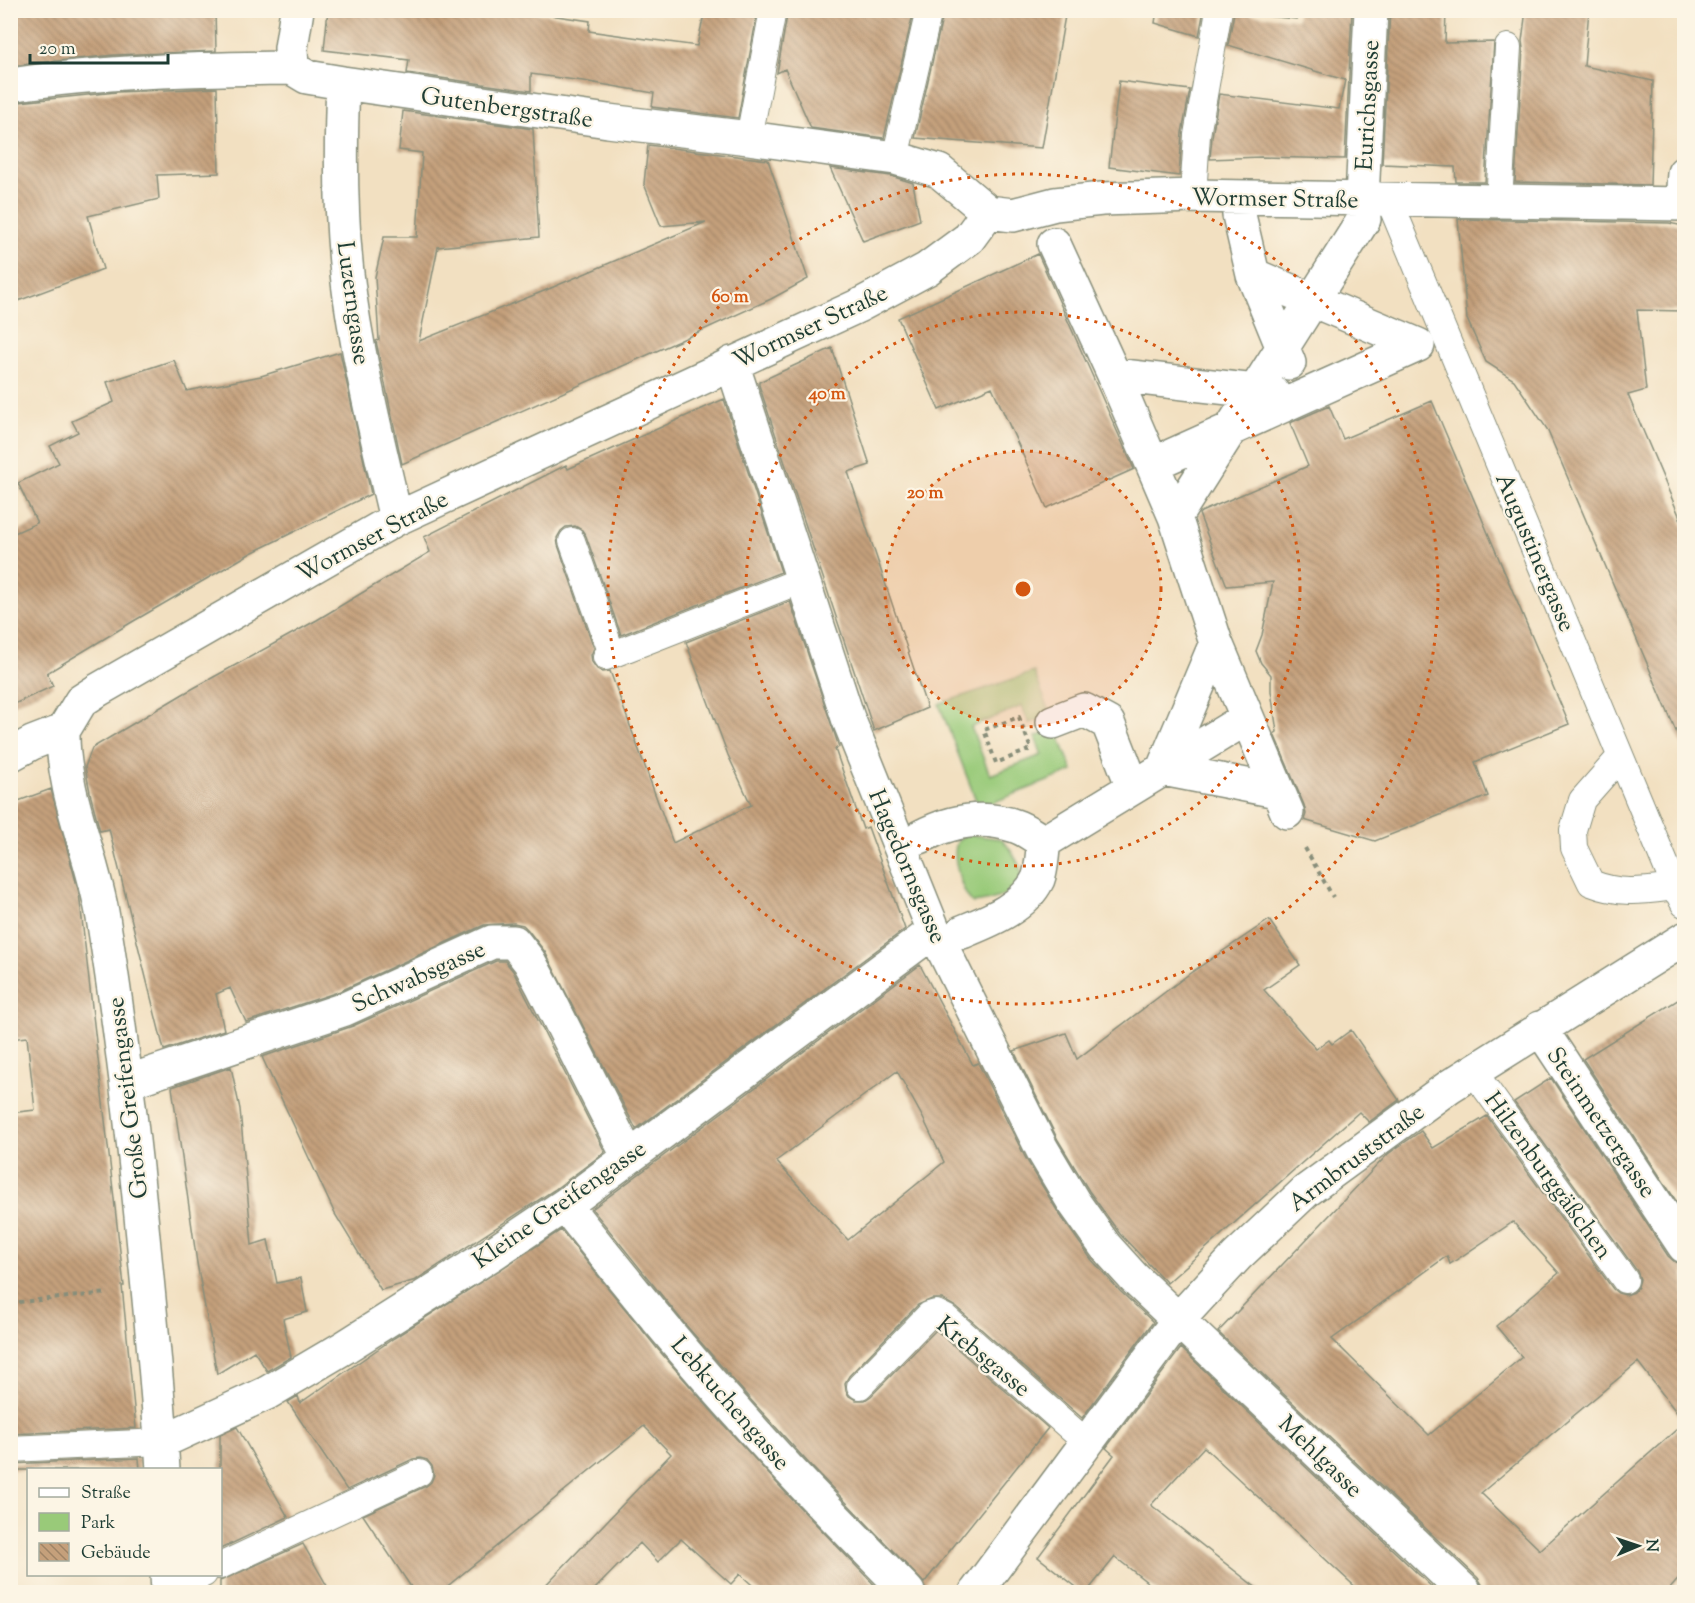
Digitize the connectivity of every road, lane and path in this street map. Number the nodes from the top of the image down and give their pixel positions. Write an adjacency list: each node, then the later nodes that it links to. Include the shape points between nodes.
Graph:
1 (297, 10): 7 (street)
2 (773, 10): 10 (lane)
3 (929, 10): 11 (lane)
4 (1219, 10): 13 (lane, via 1197,135)
5 (1371, 10): 15 (street, Eurichsgasse)
6 (1508, 46): 14 (lane)
7 (292, 68): 8 (street, Gutenbergstraße, via 307,77); 9 (street, Gutenbergstraße, via 160,71 61,77)
8 (343, 83): 10 (street, Gutenbergstraße); 29 (street, Luzerngasse, via 341,128 350,295 362,370)
9 (10, 85)
10 (749, 138): 11 (street, Gutenbergstraße)
11 (895, 159): 16 (street, Gutenbergstraße, via 939,171)
12 (1684, 193): 14 (street, Wormser Straße)
13 (1193, 196): 15 (street, Wormser Straße); 16 (street, Wormser Straße, via 1102,199 1055,204 1013,215)
14 (1499, 202): 15 (street, Wormser Straße)
15 (1372, 206): 20 (street); 38 (lane, Augustinergasse)
16 (988, 212): 22 (street, Wormser Straße, via 969,238 927,268 860,304)
17 (1239, 215): 19 (street)
18 (1054, 244): 23 (street)
19 (1253, 275): 20 (street); 21 (street)
20 (1312, 300): 21 (street); 25 (street, via 1418,345)
21 (1283, 347): 24 (street); 25 (street)
22 (732, 363): 29 (street, Wormser Straße); 31 (street, Hagedornsgasse)
23 (1114, 375): 24 (street); 27 (street)
24 (1256, 391): 25 (street); 26 (street)
25 (1306, 403): 26 (street)
26 (1232, 429): 27 (street); 28 (street)
27 (1153, 464): 28 (street)
28 (1175, 517): 32 (street)
29 (396, 519): 36 (street, Wormser Straße, via 98,690 81,702)
30 (572, 541): 31 (lane, via 609,656)
31 (802, 580): 46 (street, Hagedornsgasse, via 848,718)
32 (1216, 643): 34 (street); 39 (street)
33 (1018, 717): 33 (path, via 1031,749 996,763 984,730)
34 (1247, 718): 39 (street); 41 (street)
35 (1053, 722): 40 (street, via 1084,710 1108,723)
36 (63, 731): 37 (street); 50 (street, Große Greifengasse, via 66,773 103,915)
37 (13, 746)
38 (1620, 757): 44 (lane, Augustinergasse); 44 (lane, via 1582,800 1573,830 1574,848 1591,883 1607,890)
39 (1163, 769): 40 (street); 41 (street)
40 (1132, 788): 43 (street)
41 (1282, 802): 45 (path)
42 (920, 837): 43 (street, via 955,823 986,820 1016,826)
43 (1044, 842): 46 (street, Kleine Greifengasse, via 1038,878 1024,897 991,920)
44 (1680, 895)
45 (1333, 897)
46 (948, 932): 51 (street, Kleine Greifengasse); 57 (street, Hagedornsgasse, via 1042,1149 1073,1202 1134,1278)
47 (1684, 939): 48 (street, Armbruststraße)
48 (1540, 1028): 49 (street, Armbruststraße); 53 (street, Steinmetzergasse)
49 (1473, 1071): 54 (lane, Hilzenburggäßchen); 57 (street, Armbruststraße, via 1306,1191 1237,1256)
50 (127, 1082): 51 (street, Schwabsgasse, via 345,1009 492,942 514,942 543,987); 55 (street, Große Greifengasse)
51 (628, 1156): 52 (street, Kleine Greifengasse)
52 (565, 1205): 61 (street, Kleine Greifengasse, via 277,1387 220,1415); 67 (street, Lebkuchengasse, via 736,1412)
53 (1684, 1245)
54 (1625, 1280)
55 (148, 1289): 56 (path); 61 (street, Große Greifengasse)
56 (10, 1303)
57 (1178, 1320): 59 (street, Armbruststraße); 69 (street, Mehlgasse)
58 (860, 1386): 59 (lane, Krebsgasse, via 929,1315 936,1313)
59 (1086, 1442): 68 (street, Armbruststraße)
60 (10, 1449): 61 (lane)
61 (162, 1456)
62 (419, 1473): 63 (lane)
63 (222, 1565)
64 (168, 1576): 66 (street)
65 (202, 1576): 66 (lane)
66 (167, 1592)
67 (908, 1593)
68 (976, 1593)
69 (1465, 1593)

